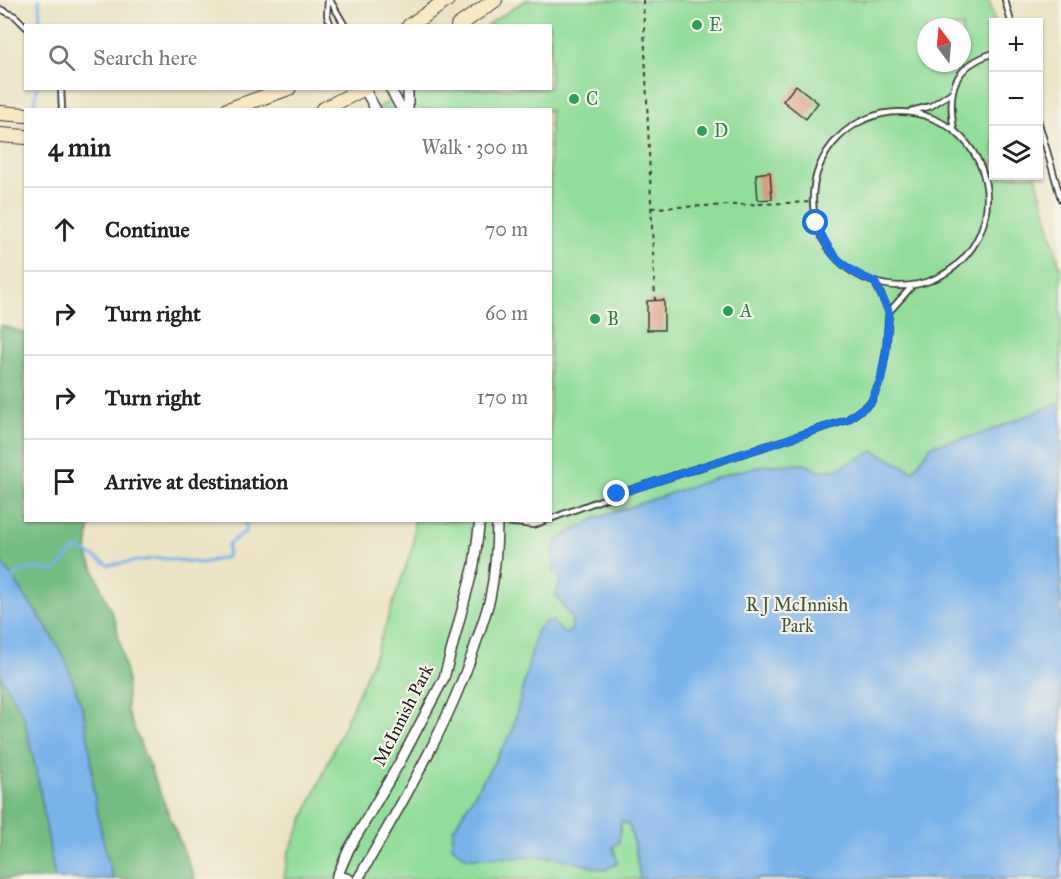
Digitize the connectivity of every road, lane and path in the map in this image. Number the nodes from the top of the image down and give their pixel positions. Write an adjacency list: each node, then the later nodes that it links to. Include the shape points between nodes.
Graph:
1 (329, 0): 8 (lane); 9 (lane)
2 (447, 0): 10 (main road)
3 (495, 0): 11 (main road)
4 (643, 0): 36 (path)
5 (1005, 0): 7 (lane)
6 (0, 9): 12 (lane)
7 (1010, 18)
8 (330, 24)
9 (344, 24)
10 (412, 24)
11 (462, 24)
12 (24, 25)
13 (989, 54): 20 (lane, via 977,58 960,72)
14 (61, 90): 21 (lane)
15 (283, 90): 22 (main road)
16 (363, 90): 23 (main road)
17 (366, 90): 24 (street)
18 (391, 90): 25 (street)
19 (408, 90): 26 (street)
20 (951, 93): 27 (lane, via 931,106); 31 (lane)
21 (62, 108)
22 (233, 108)
23 (326, 108)
24 (375, 108)
25 (401, 108)
26 (408, 108)
27 (908, 112): 31 (lane, via 932,118); 35 (lane, via 884,113 860,121 840,135 821,162)
28 (0, 113): 29 (main road)
29 (24, 115)
30 (1040, 126): 34 (lane)
31 (954, 130): 38 (lane, via 971,147 982,169 986,215 980,235 953,269)
32 (0, 135): 33 (main road)
33 (24, 137)
34 (1061, 199)
35 (812, 202): 36 (path); 37 (lane, via 816,223 831,252 855,274)
36 (651, 208): 39 (path)
37 (875, 282): 38 (lane); 40 (lane)
38 (913, 285): 40 (lane)
39 (655, 301)
40 (889, 312): 41 (lane, via 881,379 871,402 847,420)
41 (552, 518)
42 (480, 522): 46 (street, McInnish Park, via 474,566 444,678)
43 (494, 522): 48 (street, McInnish Park, via 497,542 490,599 453,705)
44 (504, 522): 45 (lane)
45 (541, 522)
46 (336, 877): 47 (street)
47 (349, 879)
48 (358, 879)

